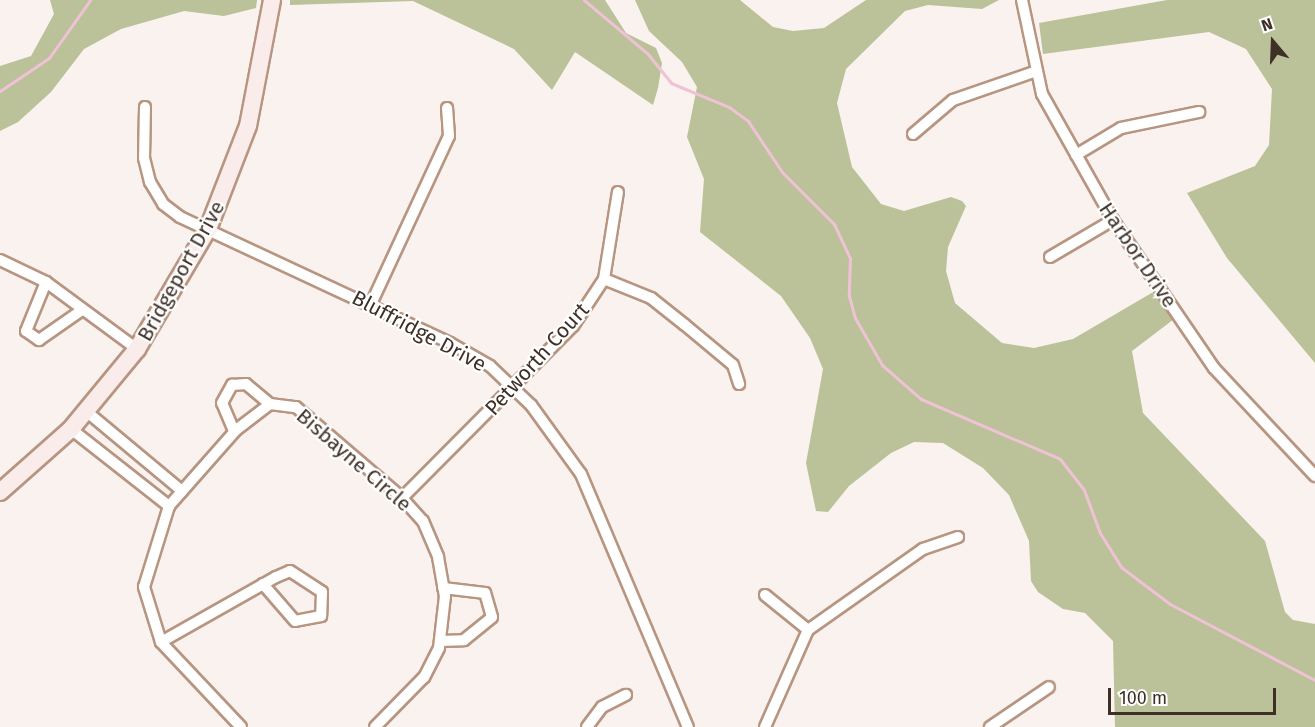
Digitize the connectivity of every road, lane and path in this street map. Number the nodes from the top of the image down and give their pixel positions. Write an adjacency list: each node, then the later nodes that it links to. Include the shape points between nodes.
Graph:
1 (272, 0): 11 (street, Bridgeport Drive, via 248,126)
2 (1022, 0): 3 (street, Harbor Drive)
3 (1034, 72): 7 (street, via 953,100); 8 (street, Harbor Drive)
4 (145, 107): 11 (street, Bluffridge Drive, via 144,158 150,182 163,204)
5 (447, 108): 16 (street, via 449,136)
6 (1199, 112): 8 (street, via 1121,128)
7 (913, 134)
8 (1076, 156): 10 (street, Harbor Drive)
9 (618, 192): 14 (street, Petworth Court)
10 (1113, 220): 12 (street); 25 (street, Harbor Drive, via 1214,368)
11 (208, 229): 16 (street, Bluffridge Drive); 18 (street, Bridgeport Drive)
12 (1050, 257)
13 (0, 260): 15 (street)
14 (604, 279): 19 (street, via 651,298 693,330 733,365); 20 (street, Petworth Court, via 573,326)
15 (46, 282): 17 (street); 17 (street, via 26,331 39,340)
16 (371, 304): 20 (street, Bluffridge Drive, via 490,366)
17 (82, 310): 18 (street)
18 (137, 349): 22 (street, Bridgeport Drive)
19 (739, 384)
20 (515, 388): 28 (street, Petworth Court); 42 (street, Bluffridge Drive, via 581,474)
21 (270, 404): 24 (street, Bisbayne Circle); 24 (street, via 246,384 232,385 222,403); 28 (street, Bisbayne Circle, via 296,407)
22 (86, 411): 23 (street, Bridgeport Drive); 26 (street)
23 (71, 429): 27 (street, Bridgeport Drive); 29 (street)
24 (234, 431): 26 (street, Bisbayne Circle)
25 (1315, 476)
26 (182, 491): 29 (street, Bisbayne Circle)
27 (0, 492)
28 (402, 498): 32 (street, Bisbayne Circle, via 432,539)
29 (169, 506): 36 (street, Bisbayne Circle, via 144,587)
30 (958, 537): 34 (street, via 923,549)
31 (263, 584): 31 (street, via 296,572 322,592 321,616 295,621); 36 (street)
32 (443, 588): 35 (street, Bisbayne Circle); 35 (street, via 485,593 492,617 464,640)
33 (765, 595): 34 (street)
34 (808, 630): 43 (street)
35 (440, 641): 40 (street, Bisbayne Circle, via 424,677)
36 (161, 642): 39 (street, Bisbayne Circle)
37 (1049, 687): 44 (street)
38 (626, 695): 41 (street, via 602,707)
39 (241, 727)
40 (375, 727)
41 (587, 727)
42 (688, 727)
43 (765, 727)
44 (990, 727)

